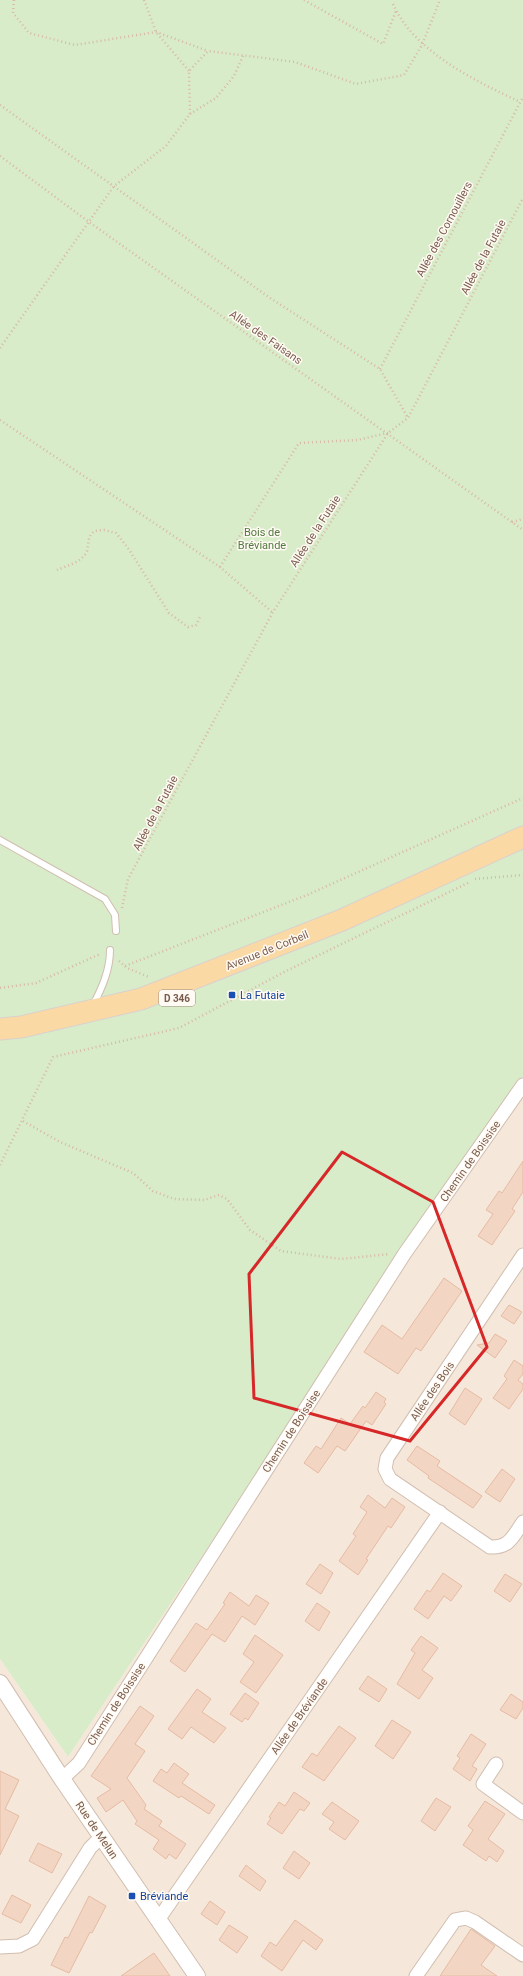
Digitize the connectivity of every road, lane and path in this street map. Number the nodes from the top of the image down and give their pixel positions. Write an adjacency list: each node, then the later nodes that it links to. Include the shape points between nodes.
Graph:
1 (14, 0): 7 (path, via 13,13 29,33 75,45)
2 (144, 0): 7 (path)
3 (304, 0): 6 (path, via 383,44)
4 (440, 0): 8 (path)
5 (393, 4): 6 (path)
6 (396, 11): 8 (path)
7 (156, 32): 9 (path); 11 (path)
8 (422, 45): 10 (path, via 404,75 356,84 295,62); 13 (path, via 482,84)
9 (208, 51): 10 (path); 11 (path)
10 (243, 56): 15 (path, via 234,76 216,98)
11 (189, 71): 15 (path)
12 (523, 97): 13 (path, Allée des Cornouillers)
13 (520, 102): 21 (path, Allée des Cornouillers)
14 (0, 105): 17 (path)
15 (190, 114): 17 (path, via 166,146)
16 (0, 156): 19 (path, Allée des Faisans)
17 (114, 186): 19 (path); 21 (path, via 270,298)
18 (523, 198): 22 (path, Allée de la Futaie)
19 (89, 222): 20 (path); 24 (path, Allée des Faisans)
20 (0, 348)
21 (380, 369): 22 (path)
22 (408, 418): 24 (path, Allée de la Futaie)
23 (0, 420): 28 (path)
24 (388, 433): 26 (path, Allée des Faisans); 28 (path, via 357,440 299,443); 30 (path, Allée de la Futaie)
25 (523, 519): 26 (path)
26 (512, 522): 27 (path, Allée des Faisans)
27 (523, 530)
28 (220, 567): 30 (path)
29 (57, 570): 31 (path, via 83,556 88,537 94,531 116,533 169,613 188,627 196,624)
30 (272, 612): 39 (path, Allée de la Futaie, via 128,879)
31 (200, 617)
32 (523, 798): 41 (path, via 307,895)
33 (523, 837): 38 (main road, Avenue de Corbeil / D 346)
34 (0, 840): 39 (lane, via 105,899 115,915)
35 (489, 873): 37 (path)
36 (523, 875): 37 (path)
37 (475, 880): 48 (path, via 286,972 179,1028 53,1057)
38 (342, 920): 44 (main road, Avenue de Corbeil / D 346, via 141,999); 46 (main road, D 346, via 243,970 166,1002 126,1016 65,1032)
39 (116, 931)
40 (110, 950): 41 (path); 43 (path, via 36,983); 44 (lane, via 107,974)
41 (125, 966): 42 (path)
42 (151, 977)
43 (0, 988)
44 (90, 1012): 45 (main road, Avenue de Corbeil / D 346)
45 (0, 1029)
46 (0, 1044)
47 (523, 1085): 50 (street, Chemin de Boissise)
48 (23, 1121): 49 (path); 50 (path, via 60,1142 133,1173 153,1191 174,1199 204,1200 219,1195 227,1199 250,1230 281,1251 341,1259)
49 (0, 1165)
50 (405, 1253): 56 (street, Chemin de Boissise, via 79,1763)
51 (523, 1256): 52 (street, Allée des Bois, via 387,1458 385,1469 390,1479)
52 (440, 1512): 53 (street, Allée des Bois, via 490,1547 500,1548 508,1543); 59 (street, Allée de Bréviande)
53 (523, 1522)
54 (0, 1683): 56 (street, Rue de Melun)
55 (496, 1764): 57 (street, via 483,1784)
56 (62, 1779): 58 (street, Rue de Melun)
57 (523, 1813)
58 (101, 1836): 59 (street, Rue de Melun); 60 (street, via 90,1848 33,1939 19,1946)
59 (158, 1920): 62 (street, Rue de Melun)
60 (0, 1947)
61 (523, 1955): 63 (street, via 475,1922 466,1918 455,1920)
62 (197, 1976)
63 (416, 1976)

